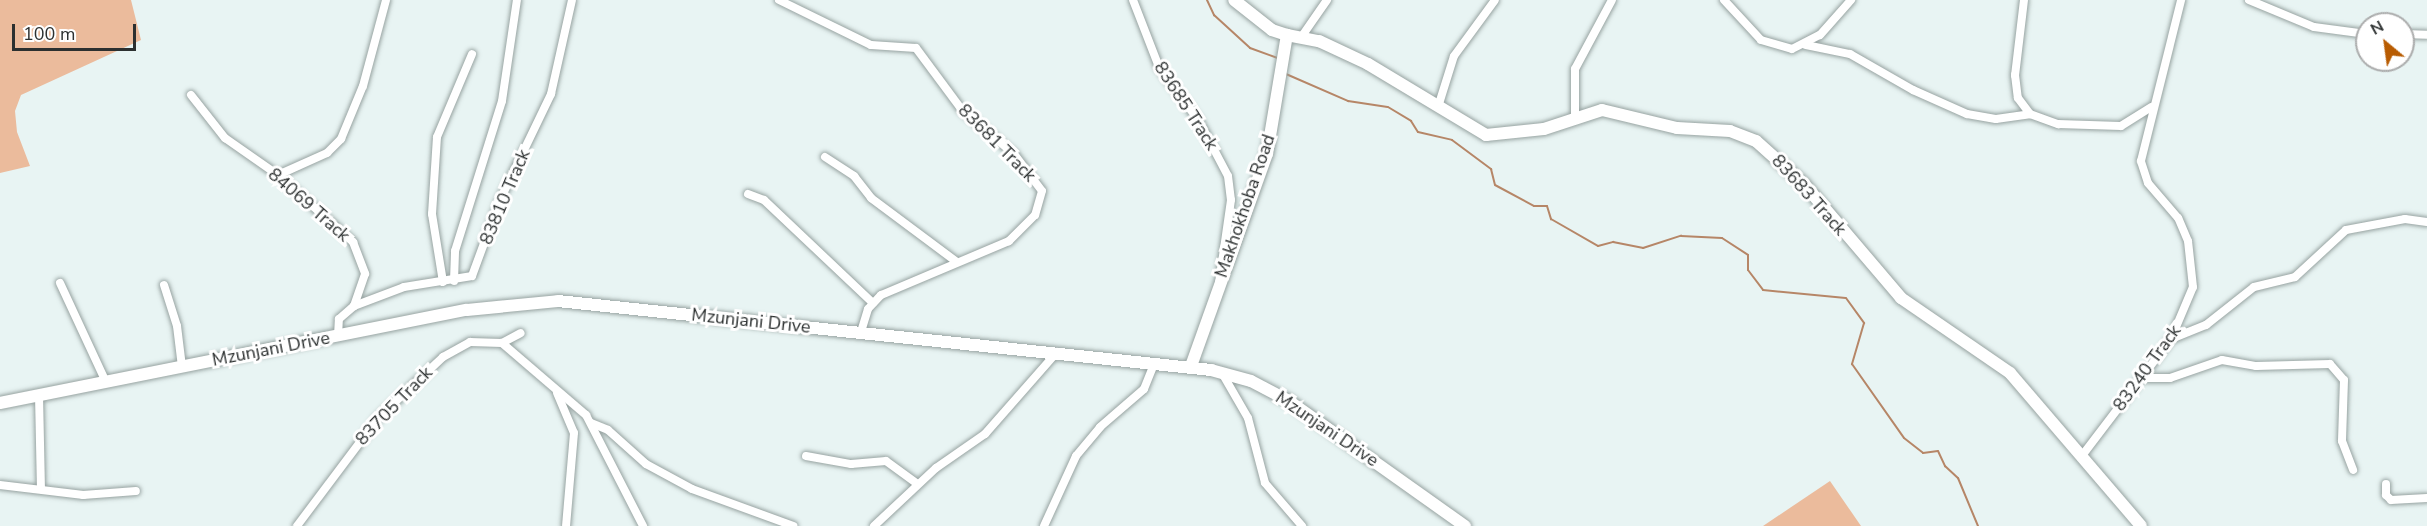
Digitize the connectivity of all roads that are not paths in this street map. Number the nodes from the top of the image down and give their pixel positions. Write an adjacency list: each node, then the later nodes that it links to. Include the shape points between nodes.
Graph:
1 (386, 0): 26 (street, via 363,86 341,139 327,153)
2 (517, 0): 30 (street, via 502,101 455,251)
3 (572, 0): 30 (street, 83810 Track, via 567,37 548,102 500,200 476,271)
4 (779, 0): 29 (street, 83681 Track, via 875,46 916,48 962,110 1036,179 1041,202 1023,228 995,250)
5 (1133, 0): 33 (street, 83685 Track, via 1157,62 1199,121 1228,176 1231,200)
6 (1234, 0): 16 (main road, via 1262,24)
7 (1327, 0): 17 (street)
8 (1495, 0): 22 (street, via 1454,56)
9 (1612, 0): 24 (street, via 1575,69)
10 (1724, 0): 18 (street, via 1767,44 1785,49)
11 (1851, 0): 18 (street)
12 (2024, 0): 23 (street, via 2015,75 2018,98)
13 (2181, 0): 21 (street, 83240 Track)
14 (2248, 0): 15 (street, via 2314,27)
15 (2355, 32)
16 (1287, 35): 17 (main road, 83683 Track); 33 (main road, Makhokhoba Road, via 1267,154)
17 (1302, 36): 22 (main road, 83683 Track, via 1368,64)
18 (1806, 45): 23 (street, via 1850,54 1913,90 1967,114 1996,119)
19 (472, 54): 31 (street, via 437,137 432,214)
20 (191, 95): 26 (street, 84069 Track, via 225,138)
21 (2151, 106): 23 (street, via 2121,126 2058,124); 40 (street, 83240 Track, via 2141,167 2153,190 2178,218 2193,261 2190,297)
22 (1438, 107): 24 (main road, 83683 Track, via 1486,135 1544,129)
23 (2030, 114)
24 (1575, 115): 54 (main road, 83683 Track, via 1614,111 1677,128 1730,131 1756,141 1804,184 1901,298 2002,365)
25 (825, 157): 29 (street, via 854,176 871,198)
26 (278, 175): 36 (street, 84069 Track, via 358,250 364,280)
27 (748, 194): 35 (street, via 764,200)
28 (2427, 222): 40 (street, via 2405,219 2346,230 2295,278 2254,287 2206,325)
29 (957, 262): 35 (street, 83681 Track, via 900,286)
30 (454, 281): 31 (street, 83810 Track)
31 (443, 282): 36 (street, 83810 Track, via 404,287)
32 (60, 283): 48 (street)
33 (1219, 283): 44 (main road, Makhokhoba Road)
34 (164, 285): 45 (street, via 177,326)
35 (873, 303): 37 (street)
36 (354, 306): 39 (street, via 339,319)
37 (861, 332): 39 (main road, Mzunjani Drive, via 545,301 496,305); 42 (main road, Mzunjani Drive)
38 (521, 333): 41 (street, 83705 Track)
39 (338, 336): 45 (main road, Mzunjani Drive)
40 (2171, 339): 47 (street, 83240 Track)
41 (502, 343): 49 (street); 62 (street, 83705 Track, via 470,342 443,357 378,418)
42 (1056, 352): 43 (main road, Mzunjani Drive); 56 (street, via 985,434)
43 (1155, 362): 44 (main road, Mzunjani Drive); 67 (street, via 1144,389 1100,427 1076,456)
44 (1191, 366): 46 (main road, Mzunjani Drive)
45 (182, 367): 48 (main road, Mzunjani Drive)
46 (1222, 373): 68 (street, via 1248,418 1265,483); 69 (main road, Mzunjani Drive, via 1270,389 1303,409)
47 (2142, 378): 54 (street, 83240 Track); 55 (street, via 2170,378 2222,360 2256,366 2330,364 2344,380 2342,441)
48 (106, 382): 50 (main road, Mzunjani Drive)
49 (555, 388): 52 (street); 63 (street, via 574,433)
50 (39, 395): 51 (main road, Mzunjani Drive); 59 (street)
51 (0, 403)
52 (591, 423): 64 (street); 65 (street, via 608,430 646,464 692,489)
53 (806, 456): 56 (street, via 851,465 886,461)
54 (2081, 457): 70 (main road, 83683 Track)
55 (2353, 470)
56 (918, 484): 66 (street)
57 (2386, 484): 61 (street, via 2386,495 2391,500)
58 (0, 485): 59 (street)
59 (41, 489): 60 (street, via 83,495)
60 (136, 491)
61 (2427, 498)
62 (297, 526)
63 (566, 526)
64 (643, 526)
65 (793, 526)
66 (874, 526)
67 (1044, 526)
68 (1302, 526)
69 (1465, 526)
70 (2141, 526)

